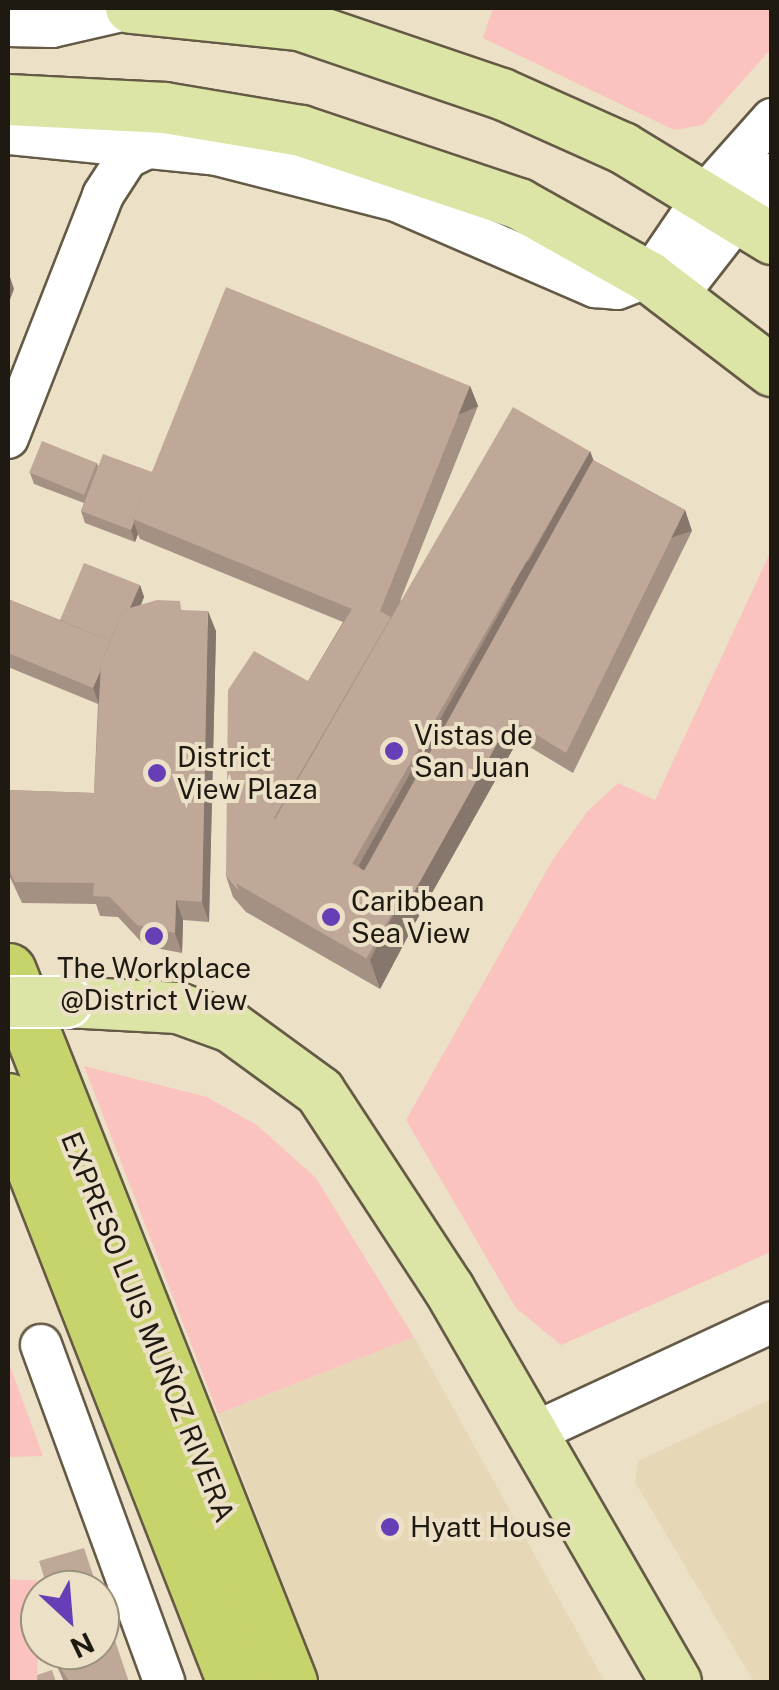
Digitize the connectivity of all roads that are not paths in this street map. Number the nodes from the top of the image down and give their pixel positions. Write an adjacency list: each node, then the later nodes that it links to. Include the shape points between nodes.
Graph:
1 (133, 8): 2 (main road); 3 (street, via 52,27)
2 (283, 16): 9 (main road, via 502,94)
3 (8, 26)
4 (8, 100): 10 (main road, via 165,108 302,131 519,204)
5 (772, 119): 9 (street)
6 (8, 134): 7 (street)
7 (150, 147): 10 (street, via 217,155 396,201 595,287); 12 (street, via 127,158 103,195)
8 (772, 174): 9 (street)
9 (738, 215): 10 (street)
10 (663, 286): 11 (main road)
11 (772, 371)
12 (8, 438)
13 (8, 971): 21 (highway, EXPRESO LUIS MUÑOZ RIVERA)
14 (8, 1002): 18 (main road, bridge, via 178,1008 231,1027 320,1092 449,1289)
15 (8, 1101): 20 (highway, EXPRESO LUIS MUÑOZ RIVERA)
16 (772, 1322): 18 (street)
17 (41, 1345): 19 (street)
18 (529, 1435): 22 (main road)
19 (164, 1682)
20 (235, 1682)
21 (289, 1682)
22 (676, 1682)

